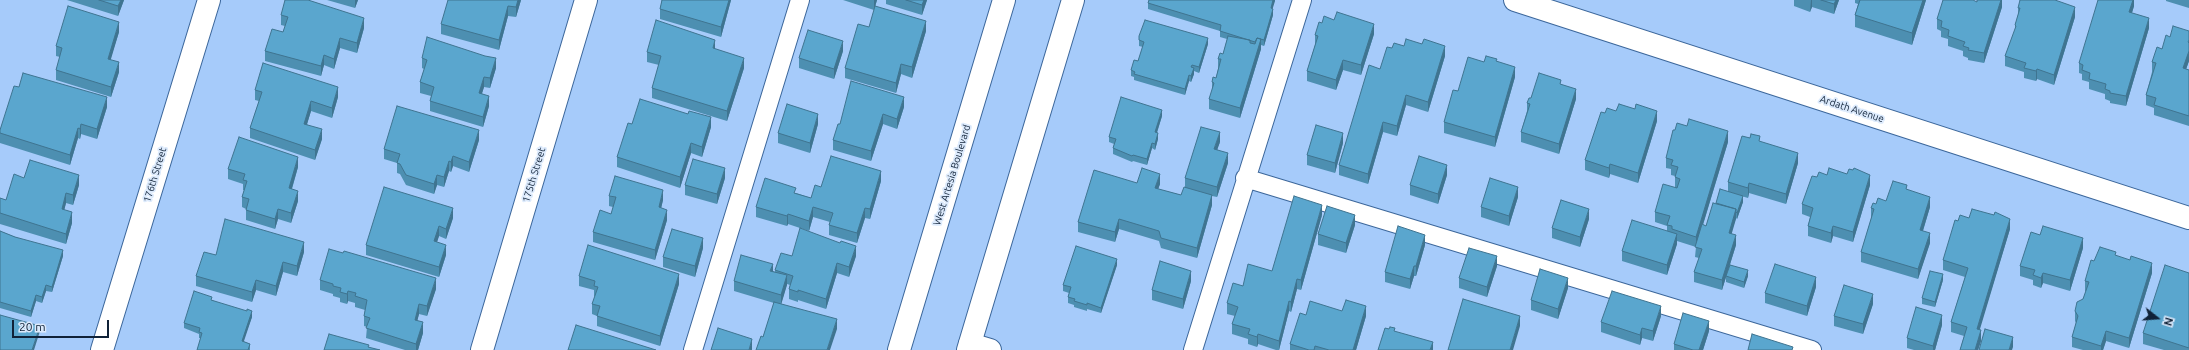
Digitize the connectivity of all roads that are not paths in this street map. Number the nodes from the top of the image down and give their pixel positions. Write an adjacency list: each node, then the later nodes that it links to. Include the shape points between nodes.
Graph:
1 (209, 0): 11 (street, 176th Street)
2 (586, 0): 12 (street, 175th Street)
3 (800, 0): 13 (lane)
4 (1004, 0): 14 (street, West Artesia Boulevard)
5 (1073, 0): 10 (street)
6 (1302, 0): 8 (lane)
7 (1515, 0): 9 (street, Ardath Avenue)
8 (1245, 178): 15 (lane); 16 (lane)
9 (2189, 218)
10 (976, 348)
11 (102, 350)
12 (482, 350)
13 (693, 350)
14 (899, 350)
15 (1193, 350)
16 (1812, 350)

